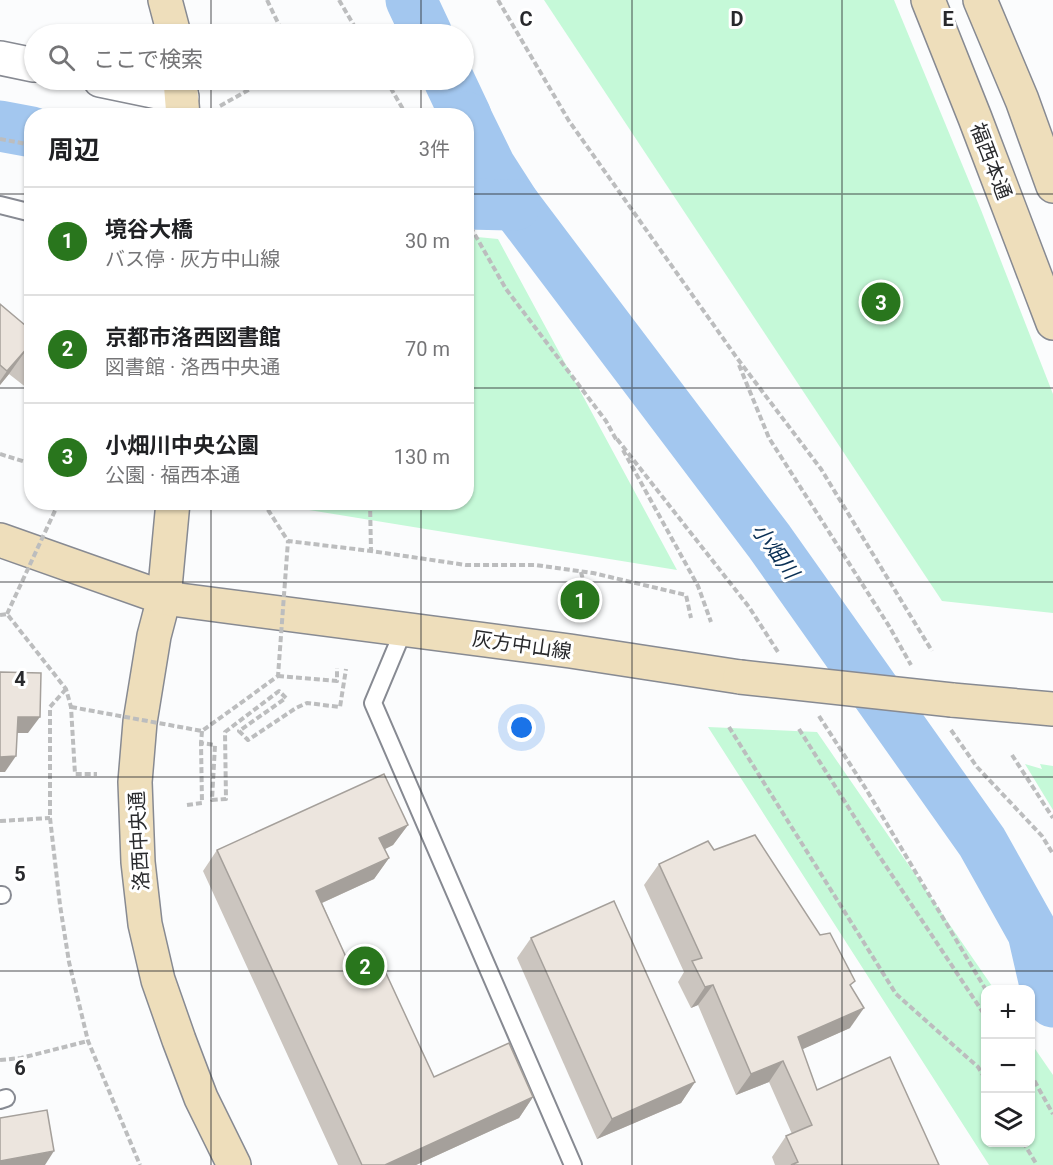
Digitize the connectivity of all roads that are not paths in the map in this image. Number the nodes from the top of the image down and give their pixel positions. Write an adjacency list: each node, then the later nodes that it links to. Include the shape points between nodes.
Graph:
1 (165, 0): 4 (main road)
2 (928, 0): 12 (main road, 福西本通)
3 (980, 0): 9 (main road)
4 (171, 24)
5 (0, 57): 6 (street)
6 (24, 63)
7 (148, 90): 8 (street)
8 (182, 97)
9 (1053, 186)
10 (0, 205): 11 (lane)
11 (24, 211)
12 (1053, 323)
13 (172, 510): 15 (main road, 洛西中央通)
14 (0, 540): 15 (main road, 灰方中山線)
15 (164, 598): 16 (main road, 灰方中山線); 18 (main road, 洛西中央通, via 142,711 135,782 145,924 179,1040 201,1098)
16 (404, 629): 17 (main road, 灰方中山線, bridge, via 740,676 951,715); 19 (lane, via 373,703)
17 (1053, 709)
18 (234, 1165)
19 (573, 1165)

